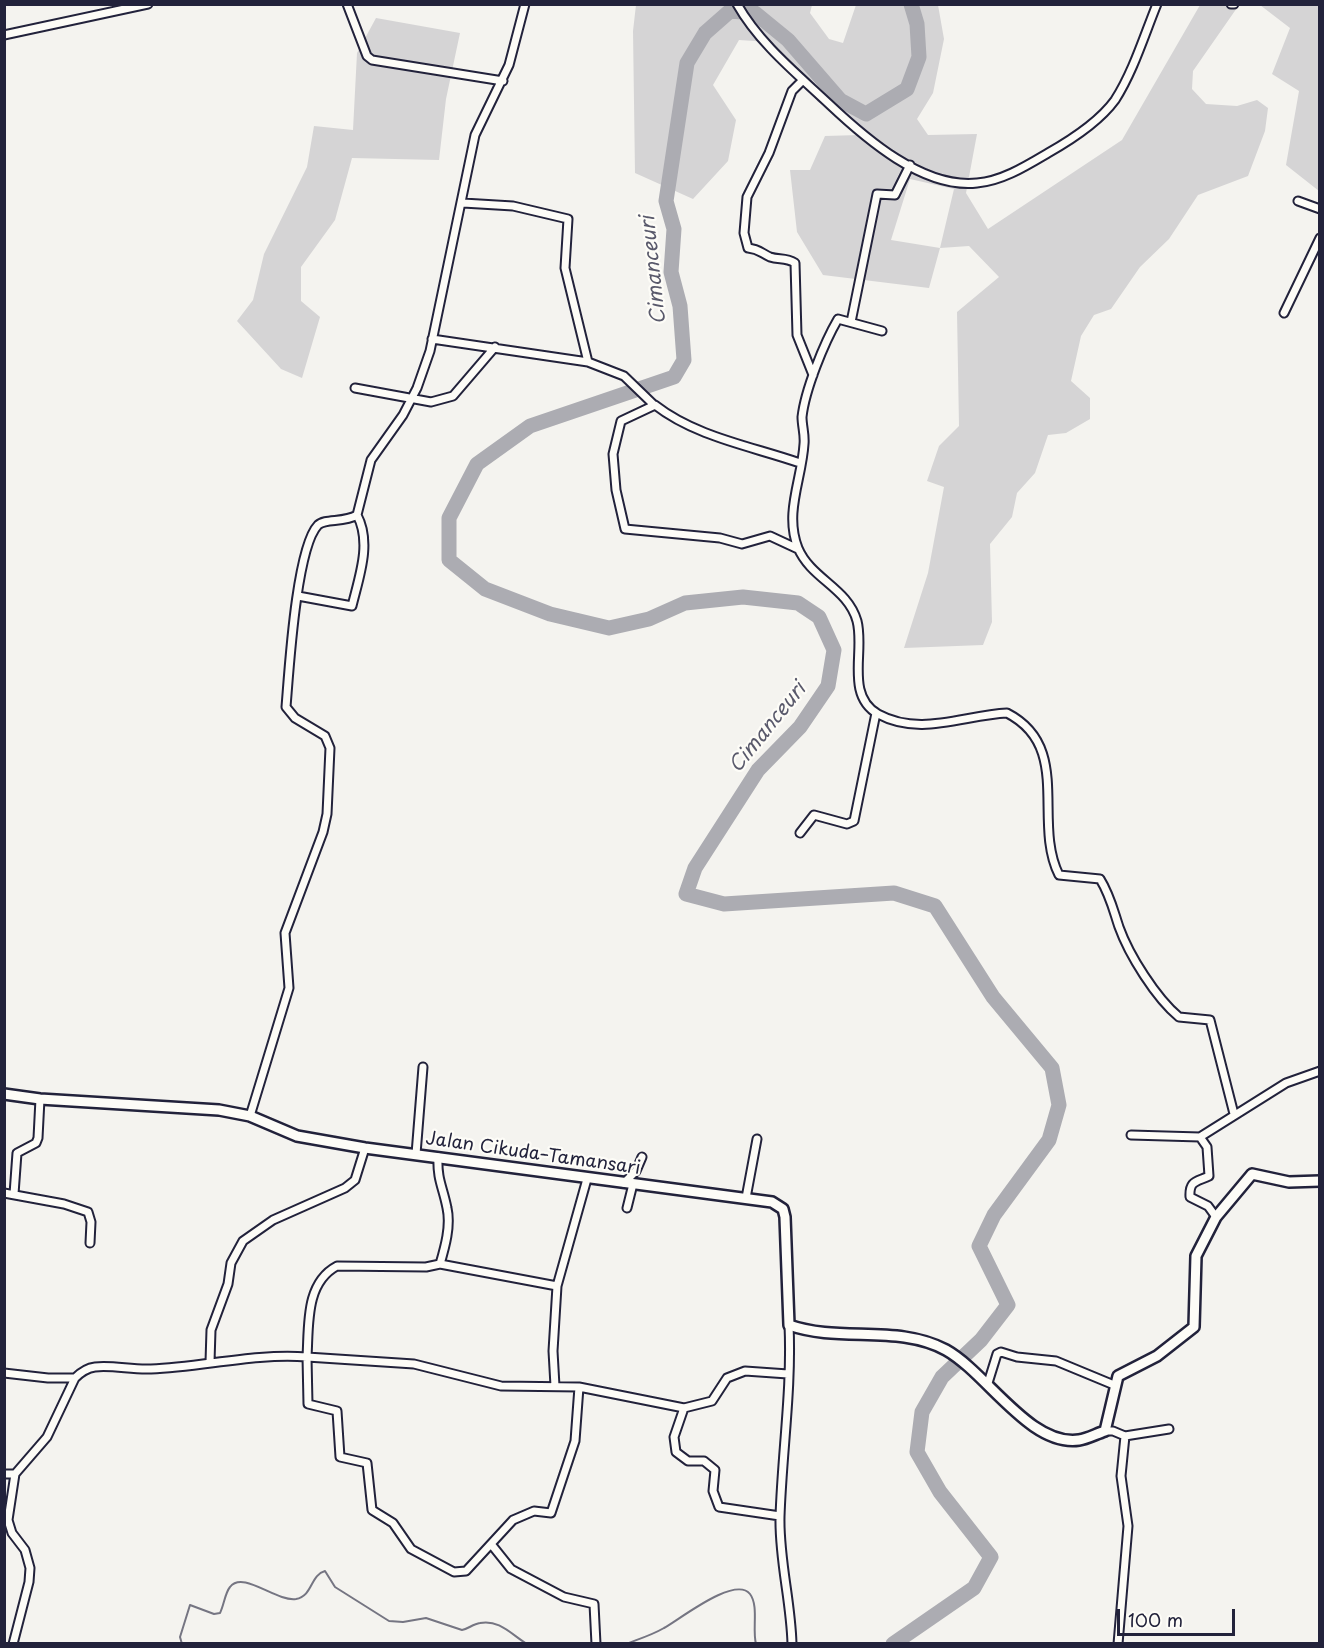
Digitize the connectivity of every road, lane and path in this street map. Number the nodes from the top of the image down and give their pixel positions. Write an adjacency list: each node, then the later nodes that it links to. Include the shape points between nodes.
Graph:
1 (147, 4): 6 (street)
2 (347, 4): 8 (street, via 372,60)
3 (525, 4): 8 (street)
4 (737, 4): 7 (street, via 750,27)
5 (1156, 4): 9 (street, via 1114,101 1061,146 1024,167 977,183 943,179)
6 (4, 35)
7 (803, 80): 9 (street, via 859,132); 20 (street, via 792,91 769,153 747,196 744,233 748,248 795,262 797,334)
8 (503, 81): 11 (street, via 475,135 467,162)
9 (910, 165): 15 (street, via 895,195 877,194)
10 (1298, 201): 12 (street)
11 (463, 203): 17 (street); 19 (street, via 513,206 568,219 565,268)
12 (1320, 209)
13 (1320, 238): 14 (street)
14 (1284, 313)
15 (851, 322): 16 (street); 20 (street, via 838,319)
16 (882, 331)
17 (432, 339): 18 (street); 22 (street)
18 (495, 346): 19 (street); 22 (street, via 453,396 431,402)
19 (588, 362): 23 (street, via 624,376)
20 (813, 375): 24 (street, via 802,417 804,445)
21 (355, 388): 22 (street)
22 (413, 397): 25 (street, via 371,459)
23 (654, 405)
24 (800, 463): 26 (street, via 793,515); 26 (street, via 730,442 669,416 655,405 621,421 613,454 625,529 720,538 742,544 770,536)
25 (357, 515): 27 (street, via 346,521 323,521 316,527); 27 (street, via 364,531 363,558 352,606)
26 (798, 549): 28 (street, via 811,569 852,605 859,635 860,695)
27 (298, 596): 35 (street, via 292,618 286,707 328,742 327,814 285,933 289,988)
28 (876, 713): 29 (street, via 854,821 847,824 814,814); 34 (street, via 894,722 922,726 1007,713 1035,736 1047,764 1052,862 1059,875 1100,879 1111,897 1126,942 1153,987 1179,1017 1209,1020)
29 (800, 833)
30 (423, 1067): 40 (street)
31 (1320, 1071): 34 (street, via 1286,1083)
32 (4, 1094): 33 (street, Jalan Cikuda–Tamansari)
33 (40, 1099): 35 (street, Jalan Cikuda–Tamansari, via 219,1110); 47 (street, via 39,1138 17,1153)
34 (1234, 1114): 37 (street)
35 (250, 1116): 39 (street, Jalan Cikuda–Tamansari, via 297,1136)
36 (1131, 1135): 37 (street)
37 (1200, 1137): 50 (street, via 1207,1147 1209,1176 1194,1180 1189,1187 1190,1197 1208,1206)
38 (757, 1139): 48 (street)
39 (365, 1148): 40 (street, Jalan Cikuda–Tamansari); 56 (street, via 355,1180 345,1188 273,1220 243,1241 231,1263 228,1284 211,1330)
40 (416, 1154): 41 (street, Jalan Cikuda–Tamansari)
41 (438, 1157): 43 (street, Jalan Cikuda–Tamansari); 52 (street, via 437,1176 448,1209)
42 (642, 1157): 45 (street)
43 (587, 1179): 45 (street, Jalan Cikuda–Tamansari); 53 (street)
44 (1320, 1180): 50 (street, via 1289,1182 1252,1174)
45 (628, 1184): 48 (street, Jalan Cikuda–Tamansari); 49 (street)
46 (4, 1193): 47 (street)
47 (14, 1194): 51 (street, via 64,1203 88,1212)
48 (746, 1198): 54 (street, Jalan Cikuda–Tamansari, via 772,1202 783,1209)
49 (627, 1208)
50 (1216, 1217): 61 (street, via 1196,1256 1194,1327 1157,1356 1118,1376)
51 (90, 1243)
52 (440, 1264): 53 (street); 55 (street, via 337,1266 325,1272 314,1292)
53 (557, 1286): 62 (street)
54 (789, 1325): 58 (street); 60 (street, via 913,1338 948,1351)
55 (307, 1357): 56 (street); 62 (street, via 414,1364 501,1386); 71 (street, via 308,1404 337,1412 340,1457 368,1463 372,1510 393,1523 411,1548 454,1572 466,1570)
56 (210, 1362): 59 (street, via 151,1369 95,1367)
57 (4, 1372): 59 (street)
58 (788, 1374): 64 (street, via 745,1371 728,1378 712,1401); 70 (street)
59 (75, 1378): 69 (street, via 47,1437)
60 (988, 1383): 61 (street, via 1001,1352 1056,1361); 66 (street, via 1033,1427 1054,1438 1081,1440)
61 (1114, 1385): 66 (street)
62 (555, 1386): 63 (street)
63 (579, 1388): 64 (street); 71 (street, via 575,1441 551,1513 534,1511 513,1520)
64 (684, 1408): 70 (street, via 674,1437 676,1452 688,1461 704,1461 715,1470 713,1491 719,1507)
65 (1169, 1429): 67 (street)
66 (1104, 1431): 67 (street)
67 (1125, 1436): 75 (street, via 1121,1476 1128,1526)
68 (4, 1474): 69 (street)
69 (15, 1474): 72 (street, via 8,1520 30,1568)
70 (780, 1516): 74 (street)
71 (491, 1544): 73 (street, via 511,1569 564,1597 594,1604)
72 (14, 1644)
73 (596, 1644)
74 (792, 1644)
75 (1118, 1644)

